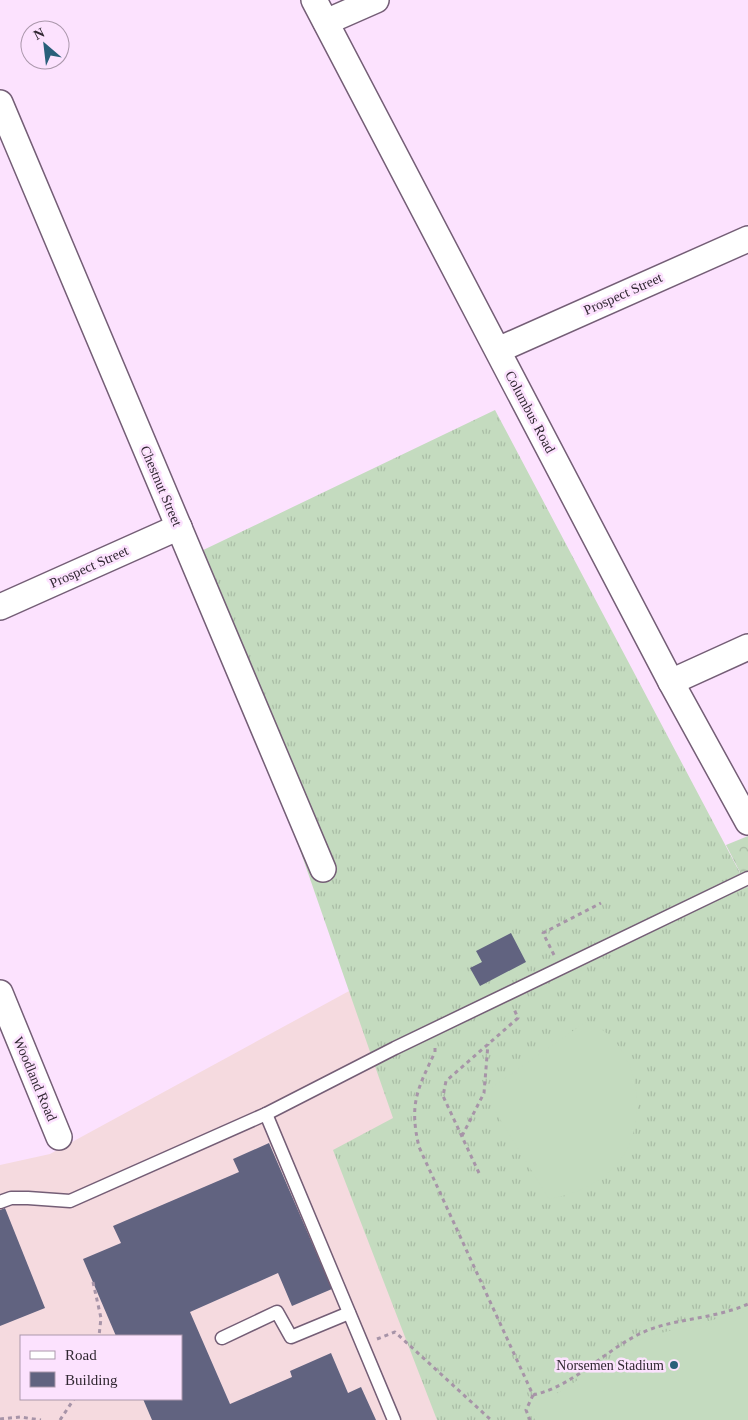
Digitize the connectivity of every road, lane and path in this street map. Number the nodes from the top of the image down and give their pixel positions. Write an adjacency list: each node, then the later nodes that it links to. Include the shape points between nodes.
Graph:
1 (314, 0): 3 (street, Columbus Road)
2 (376, 0): 3 (street)
3 (326, 22): 6 (street, Columbus Road)
4 (0, 103): 7 (street, Chestnut Street)
5 (748, 239): 6 (street, Prospect Street)
6 (498, 350): 10 (street, Columbus Road)
7 (179, 527): 8 (street, Prospect Street); 12 (street, Chestnut Street)
8 (0, 607)
9 (748, 647): 10 (street)
10 (671, 682): 11 (street, Columbus Road)
11 (748, 822)
12 (323, 869)
13 (748, 878): 18 (lane)
14 (601, 903): 15 (path, via 543,933)
15 (554, 955)
16 (0, 993): 21 (street, Woodland Road)
17 (512, 1007): 19 (path, via 518,1018)
18 (431, 1031): 20 (lane); 31 (path, via 435,1052 418,1089 413,1121 419,1147)
19 (488, 1044): 22 (path, via 484,1093); 22 (path, via 446,1081 443,1096)
20 (266, 1114): 24 (lane, via 70,1201 19,1198); 27 (lane)
21 (59, 1136)
22 (462, 1137): 23 (path)
23 (479, 1173)
24 (0, 1202)
25 (93, 1282): 28 (path, via 101,1318)
26 (748, 1304): 31 (path, via 652,1329 560,1386)
27 (349, 1313): 29 (lane, via 291,1337 276,1312); 30 (lane)
28 (99, 1335)
29 (222, 1338)
30 (363, 1345): 36 (lane); 37 (path, via 395,1332)
31 (533, 1395): 38 (path, via 526,1410)
32 (73, 1400): 35 (path)
33 (0, 1419): 34 (path)
34 (41, 1420)
35 (60, 1420)
36 (394, 1420)
37 (490, 1420)
38 (530, 1420)

